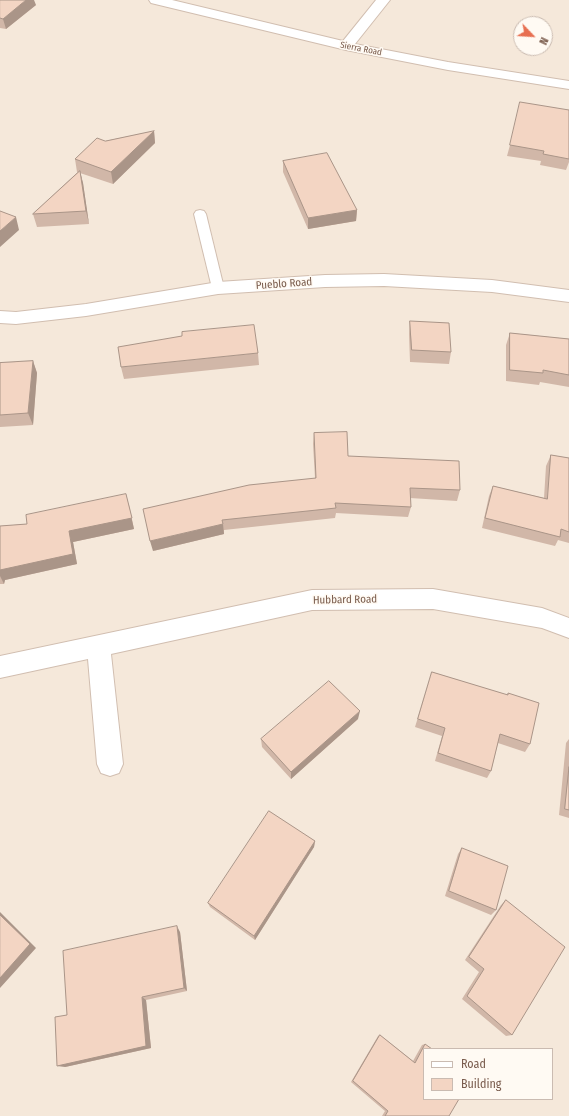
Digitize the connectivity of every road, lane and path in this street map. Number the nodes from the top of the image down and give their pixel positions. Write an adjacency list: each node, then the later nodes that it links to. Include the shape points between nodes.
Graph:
1 (156, 0): 3 (street, Sierra Road)
2 (382, 0): 3 (street)
3 (346, 46): 4 (street, Sierra Road, via 448,66)
4 (569, 85)
5 (200, 214): 6 (lane)
6 (218, 288): 7 (street, Pueblo Road, via 384,280 492,286); 8 (street, Pueblo Road, via 86,310 16,318)
7 (569, 296)
8 (0, 317)
9 (569, 628): 10 (street, Hubbard Road, via 542,618 433,599 312,600)
10 (98, 646): 11 (street, Hubbard Road); 12 (street)
11 (0, 667)
12 (110, 764)

